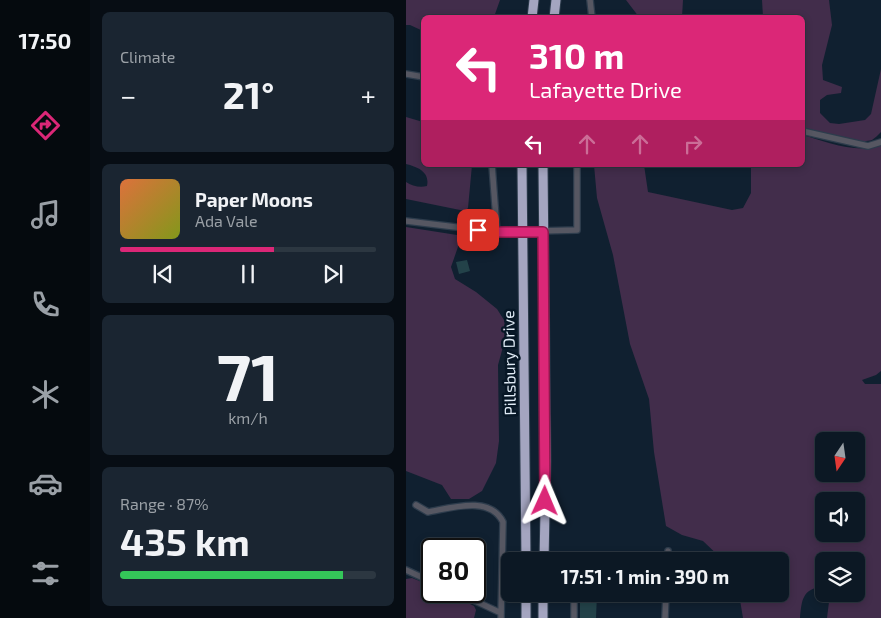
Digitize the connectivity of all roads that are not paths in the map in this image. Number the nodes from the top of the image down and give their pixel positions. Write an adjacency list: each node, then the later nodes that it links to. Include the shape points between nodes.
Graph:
1 (534, 0): 4 (highway)
2 (556, 0): 5 (highway)
3 (590, 0): 6 (street)
4 (532, 15)
5 (554, 15)
6 (592, 15)
7 (406, 74): 8 (street)
8 (421, 76)
9 (805, 132): 10 (street, via 868,146)
10 (881, 142)
11 (492, 167): 16 (street)
12 (522, 167): 18 (highway, Pillsbury Drive)
13 (543, 167): 17 (highway)
14 (577, 167): 17 (street, via 577,230)
15 (406, 221): 16 (street)
16 (497, 232): 18 (street)
17 (543, 232): 18 (street); 21 (highway)
18 (522, 233): 20 (highway, Pillsbury Drive)
19 (416, 505): 29 (street, via 428,512 469,506 498,513 503,522)
20 (526, 552)
21 (544, 552)
22 (406, 570): 23 (street)
23 (421, 577)
24 (526, 602): 30 (highway)
25 (543, 602): 31 (highway)
26 (574, 602): 32 (street)
27 (666, 602): 33 (street)
28 (478, 603): 29 (street)
29 (501, 615)
30 (526, 618)
31 (543, 618)
32 (574, 618)
33 (665, 618)

